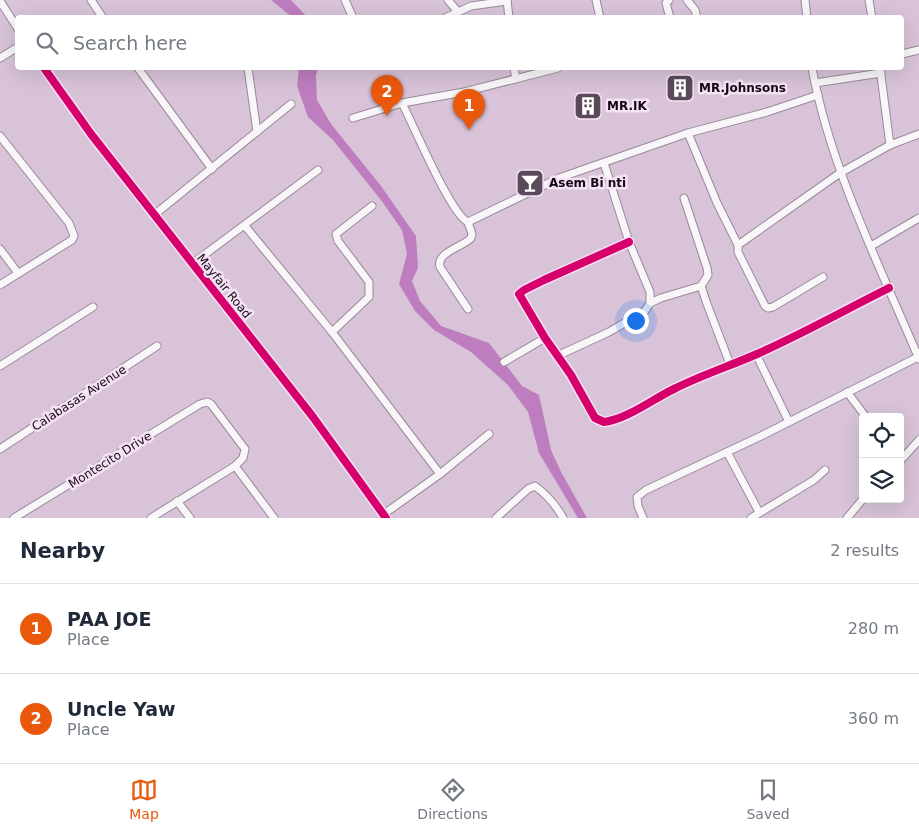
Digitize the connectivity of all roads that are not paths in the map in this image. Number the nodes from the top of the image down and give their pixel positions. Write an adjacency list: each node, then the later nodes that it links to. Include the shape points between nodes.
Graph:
1 (91, 0): 12 (street)
2 (345, 0): 13 (street)
3 (448, 0): 11 (street)
4 (507, 0): 11 (street, via 471,6); 15 (street)
5 (596, 0): 16 (street)
6 (669, 0): 17 (street, via 666,3)
7 (687, 0): 18 (street)
8 (805, 0): 19 (street)
9 (869, 0): 20 (street)
10 (0, 1): 21 (street)
11 (458, 12): 14 (street)
12 (101, 15)
13 (352, 15)
14 (452, 15)
15 (509, 15)
16 (599, 15)
17 (669, 15)
18 (696, 15)
19 (807, 15)
20 (872, 15)
21 (15, 24)
22 (15, 49): 25 (street)
23 (919, 50): 24 (street)
24 (904, 54)
25 (0, 58)
26 (45, 70): 50 (street, Mayfair Road)
27 (139, 70): 45 (street)
28 (248, 70): 39 (street)
29 (514, 70): 33 (street)
30 (550, 70): 33 (street)
31 (812, 70): 34 (street)
32 (880, 70): 34 (street); 43 (street)
33 (516, 79): 36 (street)
34 (815, 83): 35 (street)
35 (818, 95): 40 (street); 47 (street)
36 (402, 103): 38 (street); 52 (street, via 447,196 463,220)
37 (291, 104): 39 (street)
38 (353, 118)
39 (257, 132): 45 (street)
40 (688, 133): 44 (street); 55 (street)
41 (919, 134): 43 (street)
42 (0, 136): 59 (street, via 73,232 72,240)
43 (890, 145): 47 (street)
44 (604, 163): 52 (street, via 559,178); 54 (street)
45 (212, 169): 50 (street)
46 (318, 170): 53 (street)
47 (840, 173): 55 (street); 56 (street)
48 (684, 198): 62 (street, via 707,268 708,275)
49 (372, 206): 69 (street, via 336,234 369,282 370,290 369,296)
50 (154, 215): 58 (street, Mayfair Road)
51 (919, 218): 56 (street)
52 (468, 222): 68 (street, via 471,238 439,262)
53 (245, 226): 58 (street); 69 (street)
54 (628, 242): 64 (street); 70 (street, via 519,294)
55 (738, 245): 60 (street, via 738,252 768,308)
56 (871, 246): 63 (street)
57 (0, 249): 59 (street)
58 (192, 264): 92 (street, Mayfair Road, via 313,417)
59 (18, 273): 61 (street)
60 (823, 277)
61 (0, 285)
62 (701, 286): 65 (street); 76 (street)
63 (890, 288): 72 (street); 74 (street)
64 (650, 292): 65 (street); 66 (street)
65 (661, 298): 66 (street)
66 (650, 303): 73 (street, via 645,311 609,332)
67 (93, 307): 77 (street)
68 (468, 309)
69 (332, 332): 88 (street)
70 (545, 338): 73 (street); 75 (street)
71 (157, 346): 83 (street, Calabasas Avenue)
72 (756, 354): 76 (street); 80 (street)
73 (557, 356): 76 (street, via 595,418 604,422)
74 (919, 358): 78 (street)
75 (504, 362)
76 (730, 364)
77 (0, 366)
78 (848, 392): 79 (street); 80 (street)
79 (863, 413)
80 (789, 422): 84 (street)
81 (489, 434): 88 (street)
82 (919, 440): 85 (street)
83 (0, 449)
84 (727, 452): 91 (street); 99 (street, via 641,493 637,497)
85 (903, 458)
86 (235, 466): 89 (street); 93 (street, Montecito Drive, via 243,458 245,449 207,402); 96 (street)
87 (825, 470): 91 (street, via 814,480)
88 (440, 474): 92 (street)
89 (177, 502): 94 (street); 95 (street)
90 (860, 503): 101 (street)
91 (759, 512): 100 (street)
92 (385, 516)
93 (14, 518)
94 (151, 518)
95 (190, 518)
96 (274, 518)
97 (496, 518): 98 (street, via 535,486)
98 (563, 518)
99 (642, 518)
100 (751, 518)
101 (847, 518)

